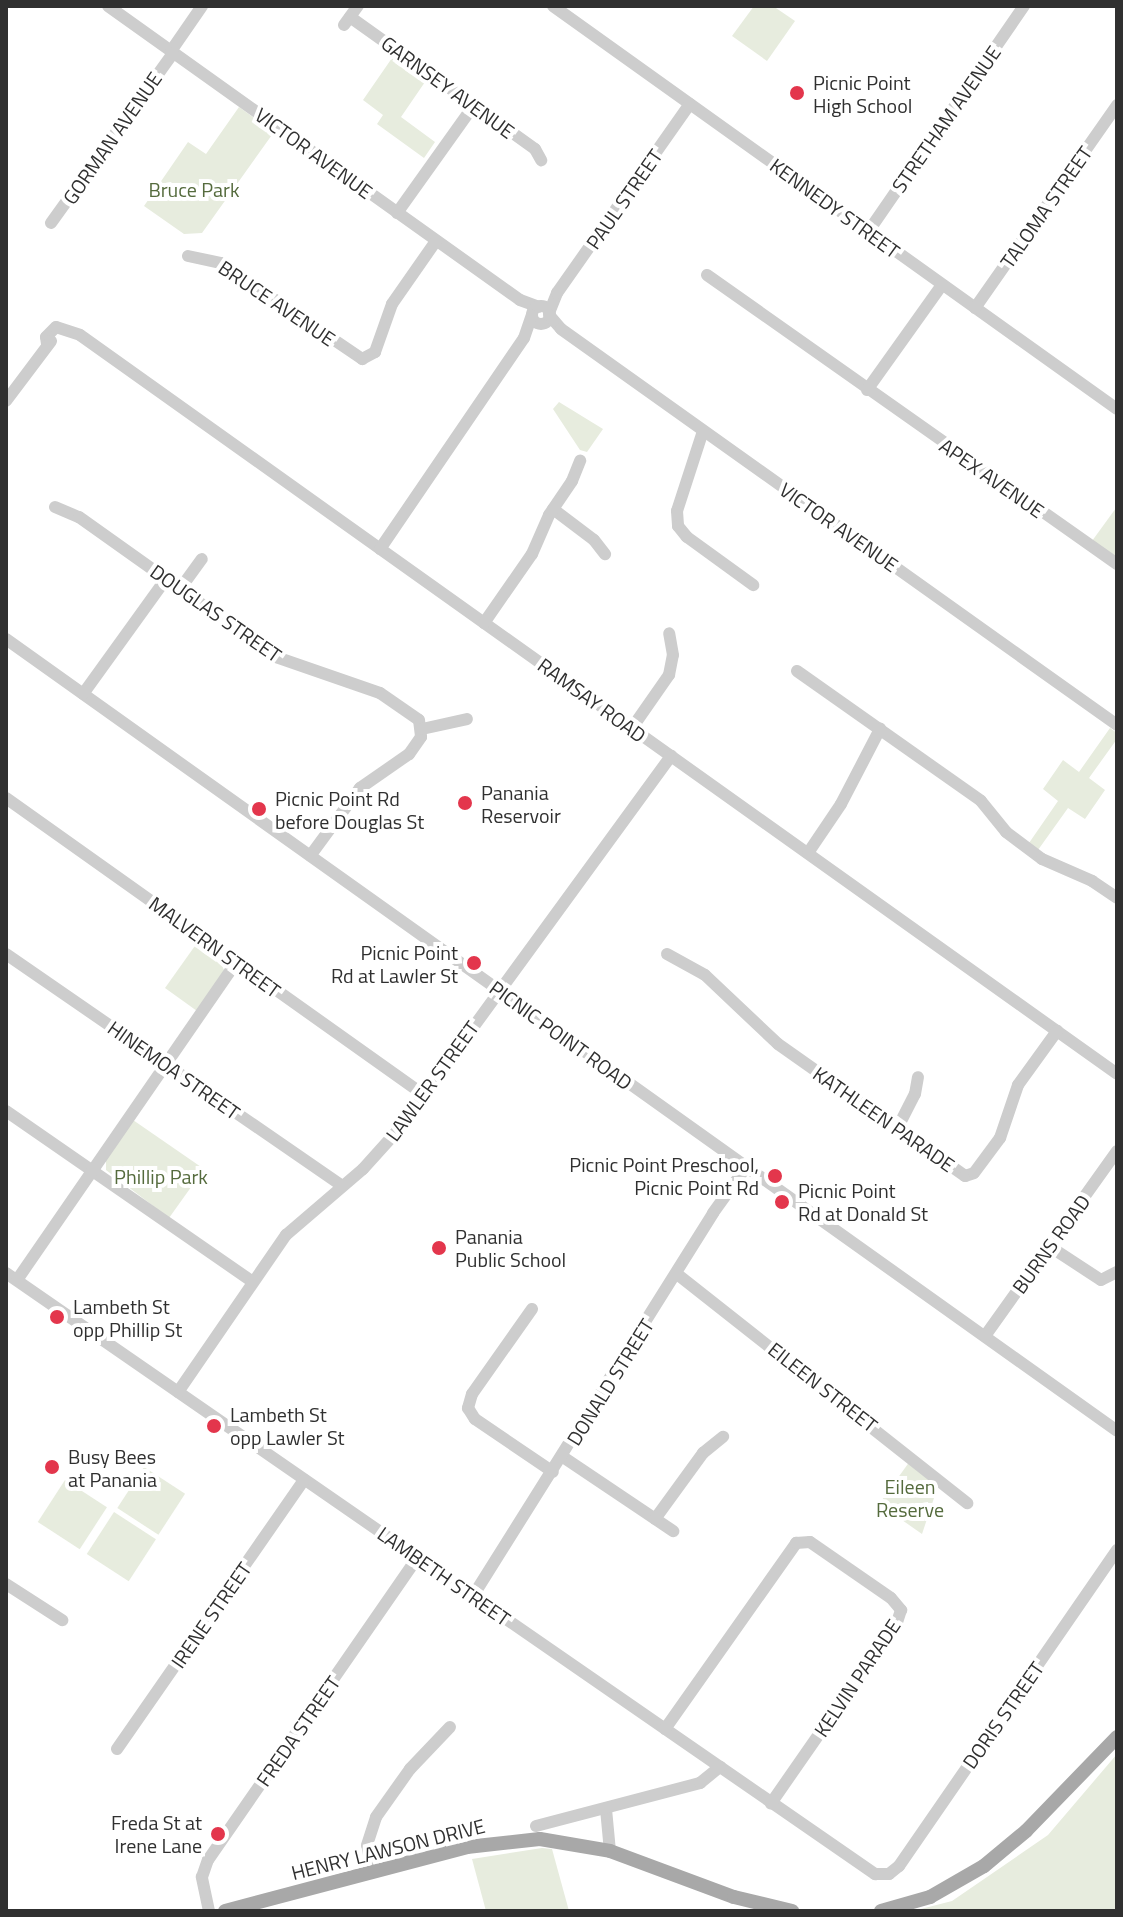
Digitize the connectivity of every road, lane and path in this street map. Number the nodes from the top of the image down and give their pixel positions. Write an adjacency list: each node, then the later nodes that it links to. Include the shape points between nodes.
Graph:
1 (108, 6): 6 (street, VICTOR AVENUE)
2 (202, 6): 6 (street, GORMAN AVENUE)
3 (1024, 6): 13 (street, STRETHAM AVENUE)
4 (561, 8): 7 (street, KENNEDY STREET)
5 (351, 16): 8 (street, GARNSEY AVENUE)
6 (172, 52): 11 (street, VICTOR AVENUE); 12 (street, GORMAN AVENUE)
7 (690, 104): 13 (street, KENNEDY STREET); 19 (street, PAUL STREET)
8 (474, 105): 10 (street, GARNSEY AVENUE, via 535,149); 11 (street)
9 (1117, 105): 18 (street, TALOMA STREET)
10 (541, 160)
11 (397, 213): 14 (street, VICTOR AVENUE)
12 (51, 223)
13 (868, 232): 17 (street, KENNEDY STREET)
14 (436, 241): 19 (street, VICTOR AVENUE); 20 (street, via 392,304 375,352)
15 (188, 256): 20 (street, BRUCE AVENUE, via 221,263)
16 (707, 275): 22 (street, APEX AVENUE)
17 (942, 285): 18 (street, KENNEDY STREET); 22 (street)
18 (975, 308): 24 (street, KENNEDY STREET)
19 (541, 315): 25 (street, VICTOR AVENUE); 29 (street, PAUL STREET)
20 (362, 359): 21 (street)
21 (360, 374)
22 (867, 390): 32 (street, APEX AVENUE)
23 (6, 401): 29 (street, RAMSAY ROAD, via 65,328)
24 (1117, 409)
25 (703, 431): 34 (street, via 677,511 678,526); 42 (street, VICTOR AVENUE)
26 (580, 461): 28 (street)
27 (55, 507): 33 (street, DOUGLAS STREET, via 79,517)
28 (553, 509): 30 (street); 36 (street, via 532,554)
29 (377, 546): 36 (street, RAMSAY ROAD)
30 (605, 554)
31 (202, 559): 35 (street)
32 (1117, 564)
33 (166, 579): 35 (street, DOUGLAS STREET); 40 (street)
34 (753, 585)
35 (180, 589): 44 (street, DOUGLAS STREET, via 276,657 380,693 416,717)
36 (484, 623): 43 (street, RAMSAY ROAD)
37 (669, 633): 43 (street, via 669,675)
38 (6, 639): 40 (street, PICNIC POINT ROAD)
39 (797, 671): 45 (street)
40 (83, 694): 49 (street, PICNIC POINT ROAD)
41 (467, 719): 44 (street)
42 (1117, 725)
43 (632, 728): 46 (street, RAMSAY ROAD)
44 (422, 729): 49 (street, via 404,760 356,793)
45 (880, 729): 48 (street); 50 (street, via 981,801 1006,832 1042,859)
46 (671, 756): 48 (street, RAMSAY ROAD); 54 (street, LAWLER STREET)
47 (6, 798): 53 (street, MALVERN STREET)
48 (808, 853): 55 (street, RAMSAY ROAD)
49 (310, 856): 54 (street, PICNIC POINT ROAD)
50 (1117, 898)
51 (6, 954): 56 (street, HINEMOA STREET)
52 (667, 954): 61 (street, KATHLEEN PARADE, via 705,975 772,1038)
53 (236, 963): 56 (street); 59 (street, MALVERN STREET)
54 (500, 991): 59 (street, LAWLER STREET); 63 (street, PICNIC POINT ROAD)
55 (1057, 1031): 57 (street, RAMSAY ROAD); 61 (street, KATHLEEN PARADE, via 1018,1085 1002,1133 974,1173 961,1174)
56 (166, 1064): 64 (street); 65 (street, HINEMOA STREET)
57 (1117, 1074)
58 (918, 1077): 61 (street)
59 (424, 1095): 65 (street, LAWLER STREET, via 376,1156)
60 (6, 1111): 64 (street)
61 (897, 1129)
62 (1117, 1151): 66 (street, BURNS ROAD)
63 (746, 1167): 68 (street, DONALD STREET); 72 (street, PICNIC POINT ROAD)
64 (92, 1170): 69 (street); 70 (street)
65 (342, 1186): 70 (street, LAWLER STREET, via 293,1227)
66 (1049, 1246): 67 (street, via 1101,1280); 72 (street, BURNS ROAD)
67 (1117, 1272)
68 (677, 1274): 76 (street, DONALD STREET); 79 (street, EILEEN STREET)
69 (11, 1276): 73 (street, LAMBETH STREET)
70 (253, 1282): 73 (street, LAWLER STREET)
71 (532, 1309): 77 (street, via 472,1394 468,1408 475,1419)
72 (985, 1336): 74 (street, PICNIC POINT ROAD)
73 (178, 1392): 78 (street, LAMBETH STREET)
74 (1117, 1431)
75 (723, 1437): 80 (street, via 703,1453)
76 (563, 1457): 77 (street, DONALD STREET); 80 (street)
77 (553, 1472): 85 (street, DONALD STREET)
78 (304, 1480): 83 (street, LAMBETH STREET); 90 (street, IRENE STREET)
79 (967, 1503)
80 (655, 1519): 81 (street)
81 (673, 1531)
82 (1117, 1550): 97 (street, DORIS STREET, via 899,1866)
83 (417, 1558): 85 (street, LAMBETH STREET); 99 (street, FREDA STREET, via 208,1860 202,1886)
84 (6, 1584): 86 (street)
85 (473, 1596): 88 (street, LAMBETH STREET)
86 (62, 1620)
87 (450, 1727): 96 (street, via 410,1769 371,1825 367,1845)
88 (665, 1729): 91 (street, LAMBETH STREET); 92 (street, KELVIN PARADE, via 796,1543 810,1542 878,1589 899,1605 900,1616)
89 (1117, 1737): 102 (main road, via 984,1866 930,1897)
90 (117, 1749)
91 (720, 1767): 92 (street, LAMBETH STREET); 93 (street, via 700,1783)
92 (771, 1803): 97 (street, LAMBETH STREET, via 866,1868)
93 (606, 1809): 94 (street); 95 (street)
94 (536, 1826)
95 (610, 1851): 96 (main road, HENRY LAWSON DRIVE, via 559,1841 516,1840); 101 (main road, HENRY LAWSON DRIVE, via 734,1897)
96 (372, 1872): 98 (main road, HENRY LAWSON DRIVE)
97 (885, 1875)
98 (257, 1907): 100 (main road, HENRY LAWSON DRIVE)
99 (209, 1911)
100 (225, 1911)
101 (792, 1911)
102 (881, 1911)

